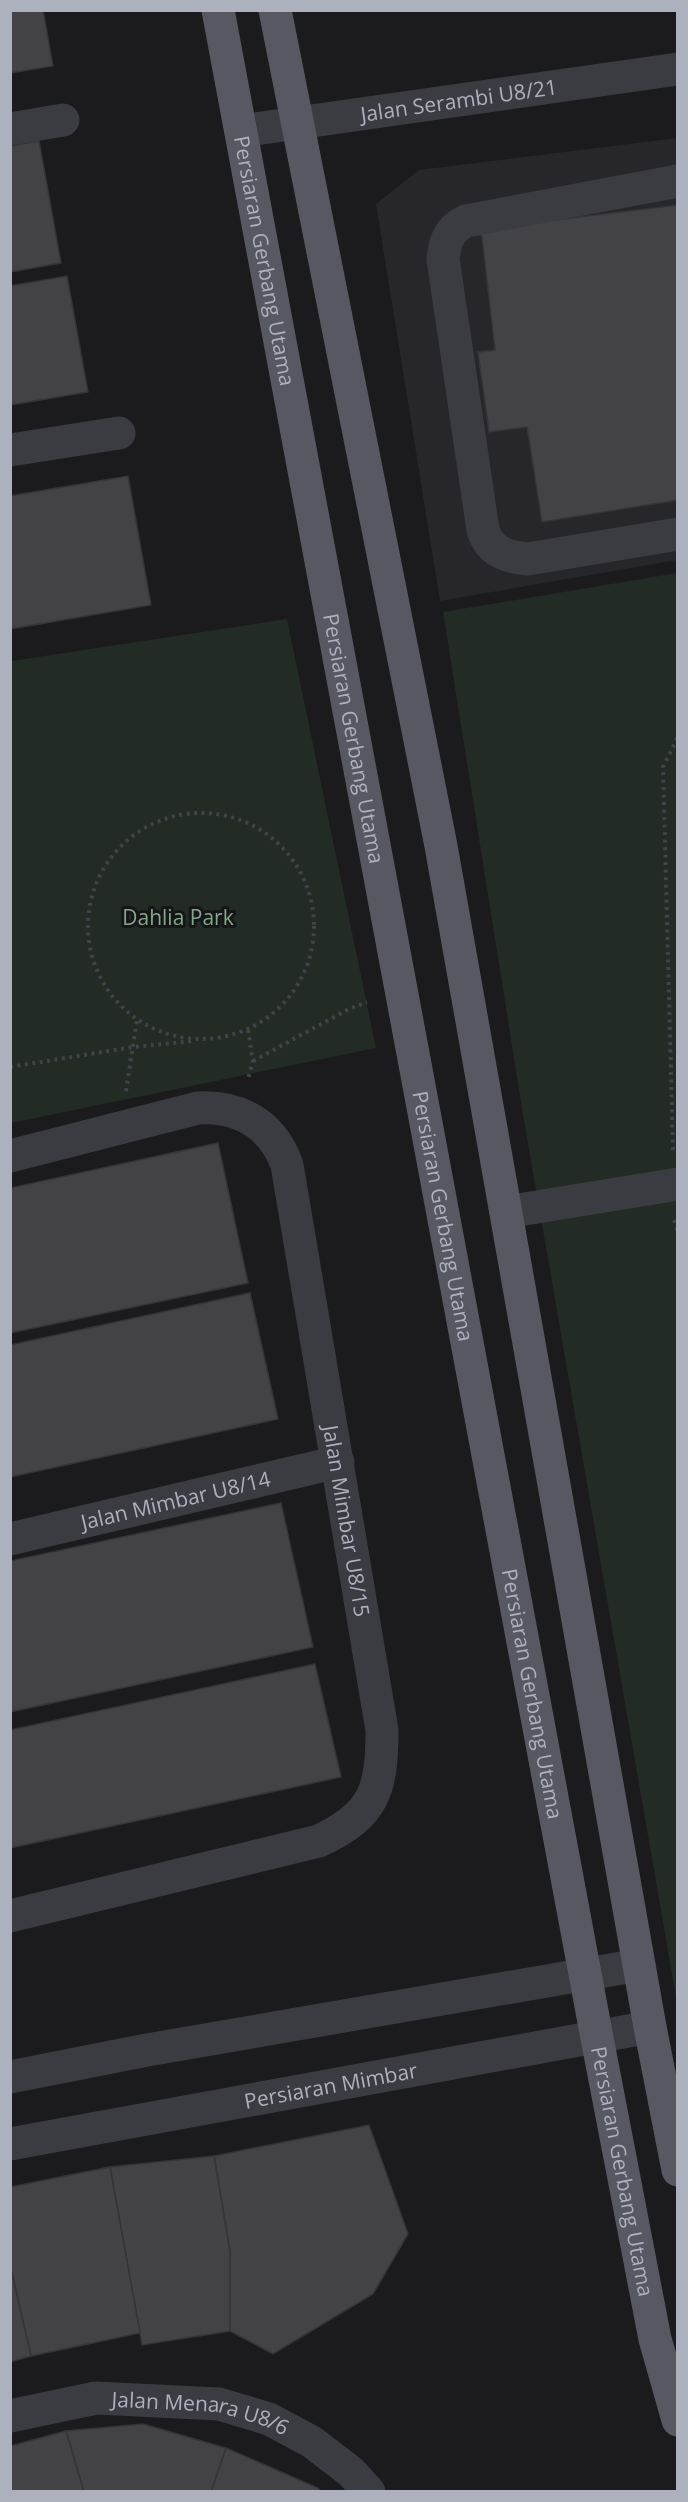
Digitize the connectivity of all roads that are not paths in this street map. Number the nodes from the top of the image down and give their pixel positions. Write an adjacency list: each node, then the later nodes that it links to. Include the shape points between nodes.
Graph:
1 (218, 10): 7 (main road, Persiaran Gerbang Utama)
2 (275, 10): 5 (main road)
3 (678, 69): 5 (street, Jalan Serambi U8/21)
4 (63, 120): 6 (street)
5 (299, 123): 7 (street, Jalan Serambi U8/21); 14 (main road, via 441,846)
6 (10, 129)
7 (241, 131): 19 (main road, Persiaran Gerbang Utama)
8 (678, 181): 11 (street, via 466,221 447,237 443,259 487,541 503,554 528,559)
9 (119, 433): 10 (street)
10 (10, 450)
11 (678, 534)
12 (10, 1156): 15 (street, Jalan Mimbar U8/15, via 198,1108 218,1107 255,1120 270,1134 287,1165)
13 (676, 1184): 14 (street)
14 (506, 1212): 18 (main road)
15 (338, 1462): 16 (street, Jalan Mimbar U8/14); 17 (street, Jalan Mimbar U8/15, via 382,1730 377,1786 363,1814 319,1841)
16 (10, 1539)
17 (10, 1916)
18 (639, 1965): 19 (street); 20 (main road)
19 (586, 1975): 21 (main road, Persiaran Gerbang Utama); 22 (street)
20 (650, 2027): 21 (street, Persiaran Mimbar); 24 (main road)
21 (597, 2038): 23 (street, Persiaran Mimbar); 26 (main road, Persiaran Gerbang Utama, via 655,2338)
22 (10, 2077)
23 (10, 2144)
24 (678, 2170)
25 (10, 2416): 27 (street, Jalan Menara U8/6, via 96,2398 219,2404 269,2419 312,2442 351,2472)
26 (678, 2420)
27 (369, 2492)

